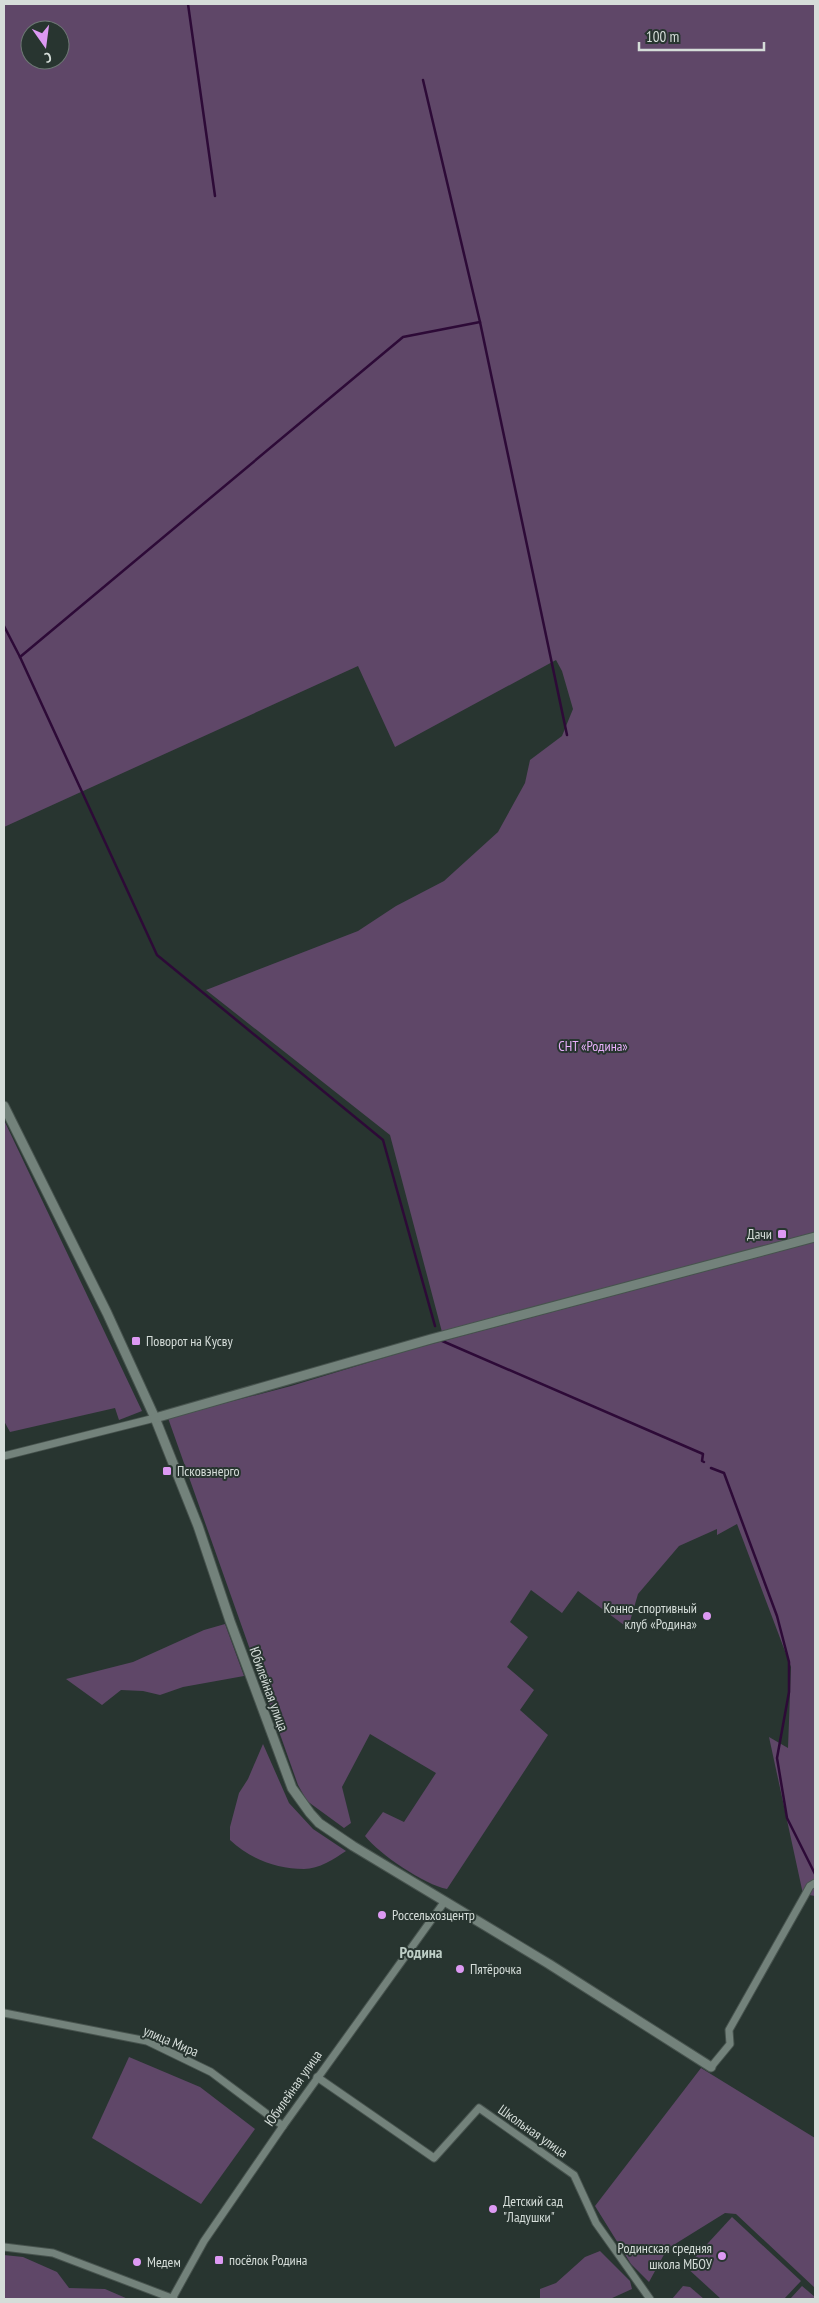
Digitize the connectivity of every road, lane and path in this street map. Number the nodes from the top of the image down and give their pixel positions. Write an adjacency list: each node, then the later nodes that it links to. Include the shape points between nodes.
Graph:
1 (4, 1106): 3 (street, Юбилейная улица, via 107,1312)
2 (815, 1237): 3 (street)
3 (155, 1418): 4 (street); 6 (street, Юбилейная улица, via 198,1526 292,1788 319,1822)
4 (4, 1456)
5 (815, 1883): 8 (street, via 810,1886 729,2030 730,2044)
6 (445, 1901): 8 (street, Юбилейная улица); 9 (street, Юбилейная улица)
7 (4, 2013): 10 (street, улица Мира, via 147,2041 211,2072)
8 (711, 2067)
9 (318, 2077): 10 (street, Юбилейная улица); 13 (street, Школьная улица, via 434,2158 479,2108 574,2174 596,2223)
10 (283, 2126): 12 (street, Юбилейная улица, via 204,2241)
11 (4, 2247): 12 (street, via 53,2253)
12 (174, 2298)
13 (650, 2299)

